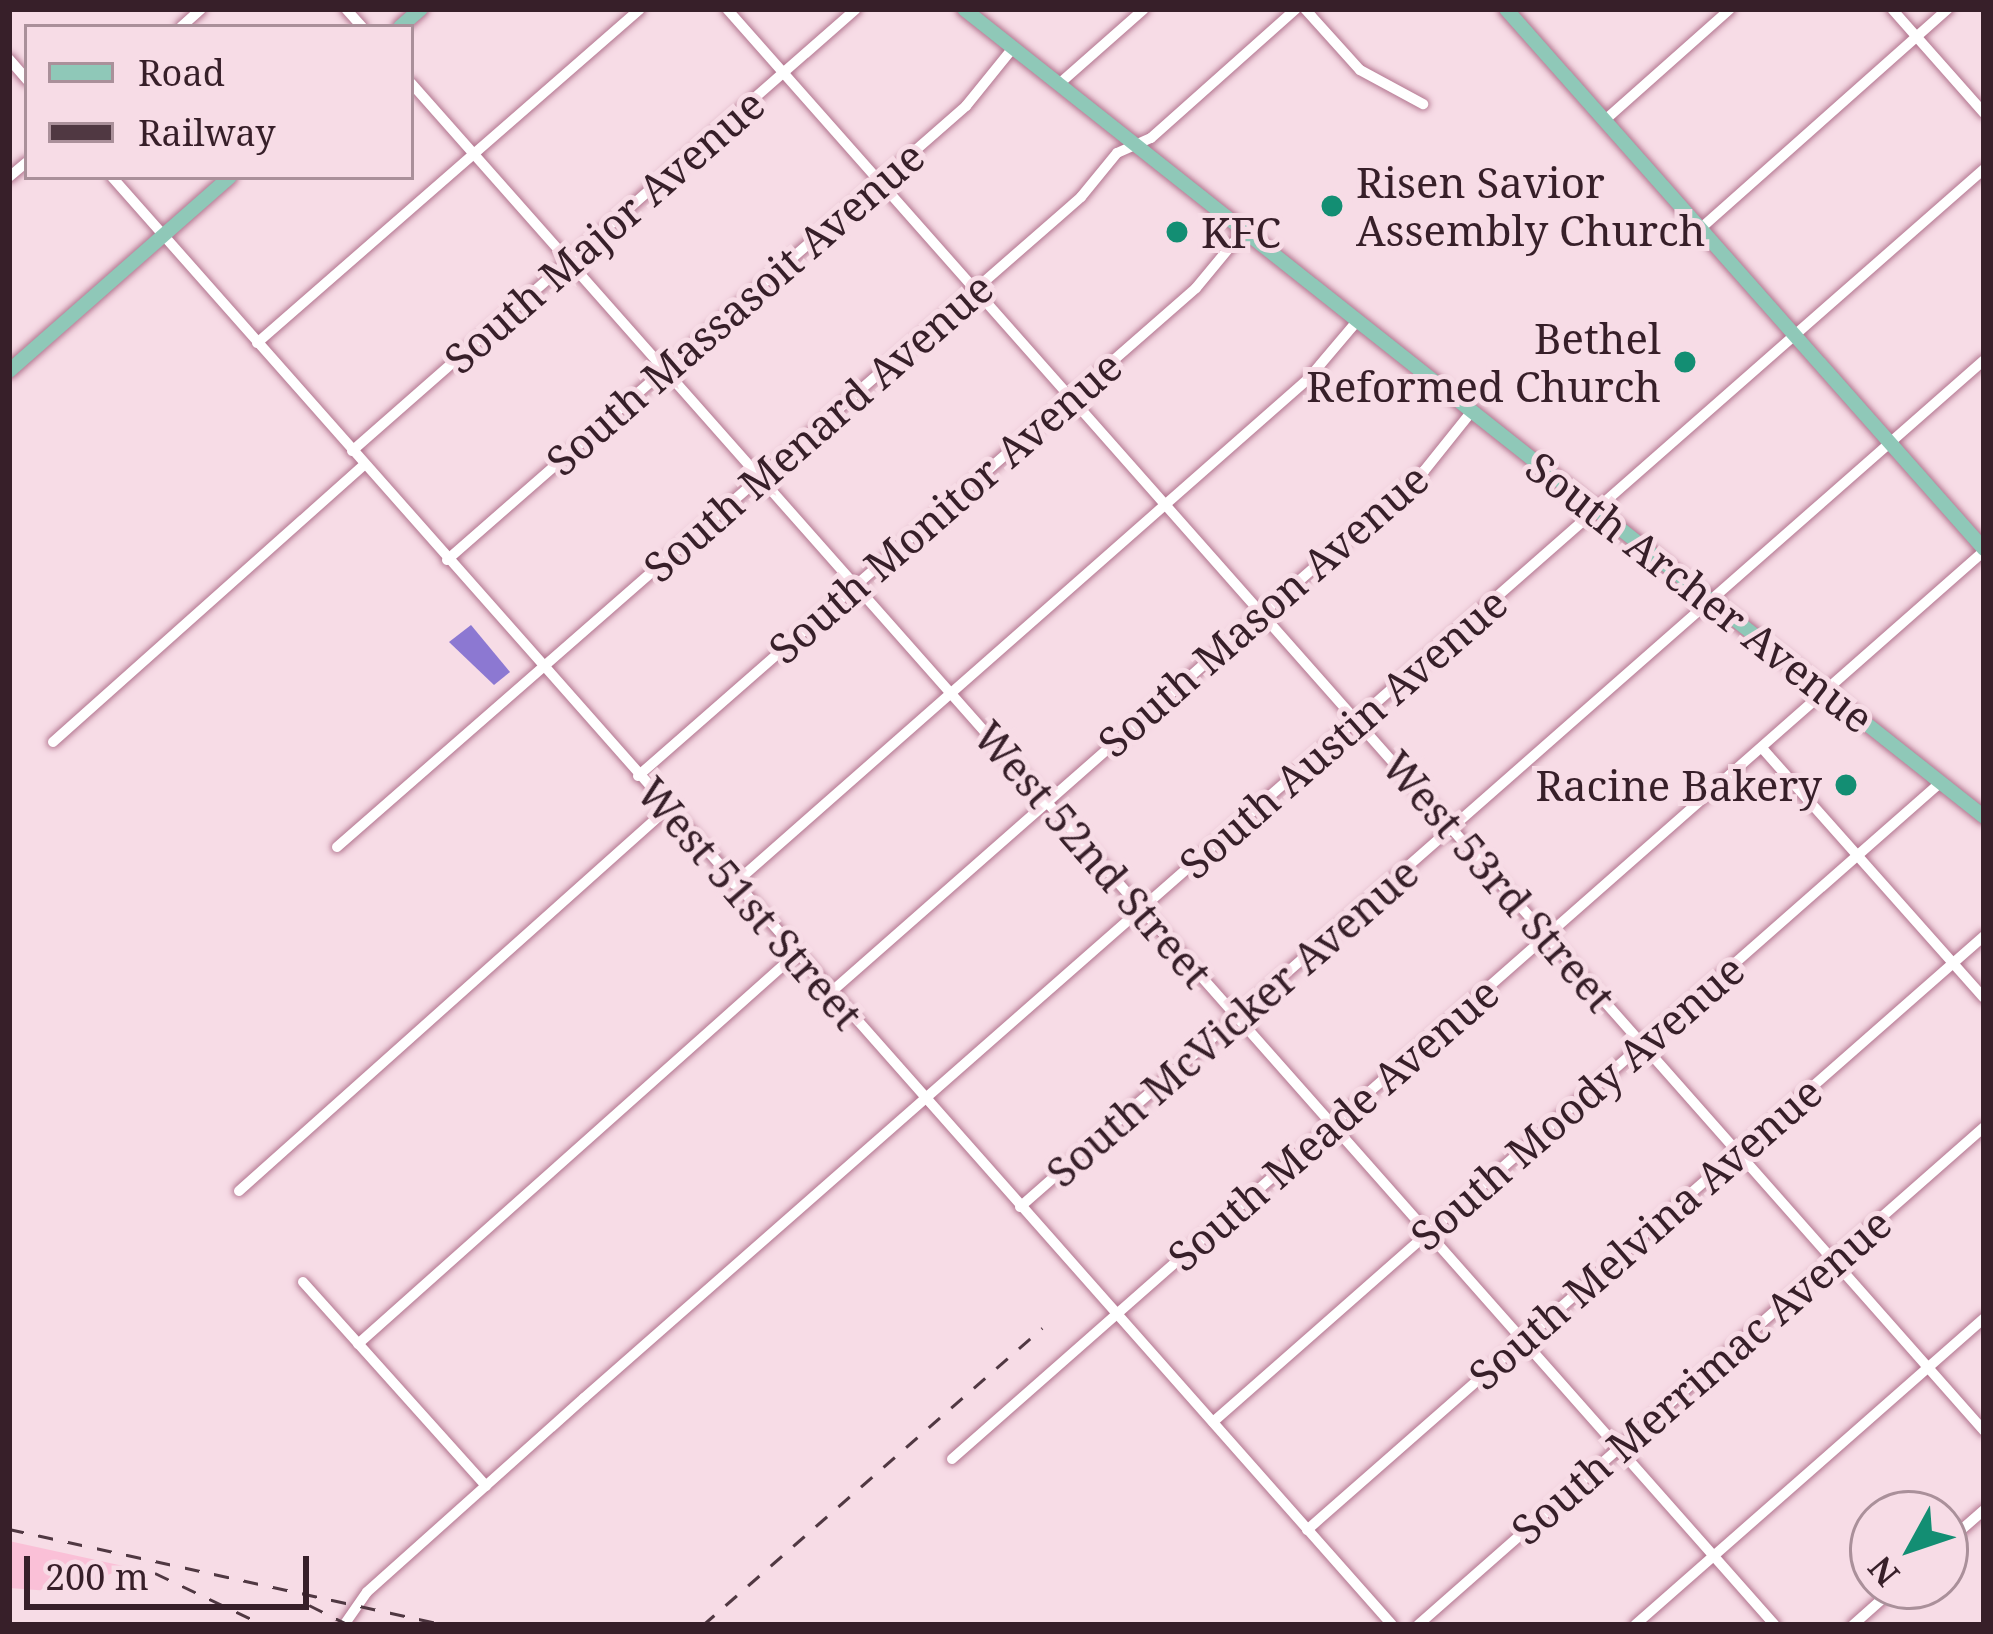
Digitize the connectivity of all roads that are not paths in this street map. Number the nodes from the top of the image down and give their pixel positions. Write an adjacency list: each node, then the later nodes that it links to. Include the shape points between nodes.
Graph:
1 (640, 9): 20 (street)
2 (727, 9): 13 (street, West 53rd Street)
3 (856, 9): 13 (street, South Major Avenue)
4 (964, 9): 12 (main road, South Archer Avenue)
5 (1144, 9): 14 (street)
6 (1301, 9): 16 (street, via 1360,70); 19 (street, South Menard Avenue)
7 (1730, 9): 18 (street)
8 (1892, 9): 11 (street)
9 (1948, 9): 11 (street)
10 (1509, 10): 18 (main road)
11 (1917, 37): 17 (street); 25 (street)
12 (1013, 48): 14 (main road, South Archer Avenue); 24 (street, South Massasoit Avenue, via 966,106)
13 (784, 74): 24 (street, West 53rd Street); 28 (street, South Major Avenue)
14 (1059, 84): 19 (main road, South Archer Avenue)
15 (414, 86): 20 (street, West 52nd Street)
16 (1423, 104)
17 (1984, 113)
18 (1605, 121): 25 (main road)
19 (1136, 145): 26 (main road, South Archer Avenue); 29 (street, South Menard Avenue, via 1117,153 1081,197)
20 (473, 153): 28 (street, West 52nd Street); 32 (street)
21 (1984, 169): 31 (street, South Austin Avenue)
22 (115, 180): 27 (street, West 51st Street)
23 (227, 180): 27 (main road)
24 (880, 182): 29 (street, West 53rd Street); 34 (street, South Massasoit Avenue)
25 (1700, 229): 31 (main road)
26 (1244, 230): 30 (main road, South Archer Avenue); 36 (street, South Monitor Avenue, via 1196,288)
27 (163, 236): 32 (street, West 51st Street); 35 (main road)
28 (569, 260): 34 (street, West 52nd Street); 39 (street, South Major Avenue)
29 (976, 290): 36 (street, West 53rd Street); 41 (street, South Menard Avenue)
30 (1358, 320): 37 (main road, South Archer Avenue); 42 (street, via 1308,380)
31 (1796, 336): 38 (main road); 43 (street, South Austin Avenue)
32 (257, 344): 39 (street, West 51st Street)
33 (1984, 360): 38 (street, South McVicker Avenue)
34 (665, 369): 41 (street, West 52nd Street); 45 (street, South Massasoit Avenue)
35 (9, 371)
36 (1070, 397): 42 (street, West 53rd Street); 46 (street, South Monitor Avenue)
37 (1472, 411): 43 (main road, South Archer Avenue); 48 (street, South Mason Avenue, via 1424,471)
38 (1890, 443): 44 (main road); 47 (street, South McVicker Avenue)
39 (352, 451): 40 (street, West 51st Street)
40 (364, 465): 45 (street, West 51st Street); 53 (street)
41 (760, 477): 46 (street, West 52nd Street); 49 (street, South Menard Avenue)
42 (1166, 505): 48 (street, West 53rd Street); 51 (street)
43 (1594, 510): 47 (main road, South Archer Avenue); 52 (street, South Austin Avenue)
44 (1984, 550): 50 (street, South Meade Avenue)
45 (447, 560): 49 (street, West 51st Street)
46 (856, 586): 51 (street, West 52nd Street); 55 (street, South Monitor Avenue)
47 (1711, 602): 50 (main road, South Archer Avenue); 60 (street, South McVicker Avenue)
48 (1261, 614): 52 (street, West 53rd Street); 57 (street, South Mason Avenue)
49 (542, 668): 55 (street, West 51st Street); 61 (street, South Menard Avenue)
50 (1826, 692): 54 (street, South Meade Avenue); 56 (main road, South Archer Avenue)
51 (951, 693): 57 (street, West 52nd Street); 63 (street)
52 (1357, 720): 60 (street, West 53rd Street); 64 (street, South Austin Avenue)
53 (53, 742)
54 (1762, 748): 62 (street); 65 (street, South Meade Avenue)
55 (638, 776): 58 (street, West 51st Street)
56 (1941, 782): 59 (main road, South Archer Avenue); 62 (street, South Moody Avenue)
57 (1046, 801): 64 (street, West 52nd Street); 69 (street, South Mason Avenue)
58 (668, 809): 63 (street, West 51st Street); 77 (street)
59 (1984, 817)
60 (1453, 828): 65 (street, West 53rd Street); 71 (street, South McVicker Avenue)
61 (337, 847)
62 (1858, 856): 68 (street); 72 (street, South Moody Avenue)
63 (734, 884): 67 (street, West 51st Street)
64 (1142, 909): 71 (street, West 52nd Street); 73 (street, South Austin Avenue)
65 (1547, 936): 72 (street, West 53rd Street); 74 (street, South Meade Avenue)
66 (1984, 936): 68 (street, South Melvina Avenue)
67 (796, 954): 69 (street, West 51st Street); 85 (street)
68 (1953, 963): 70 (street); 76 (street, South Melvina Avenue)
69 (830, 993): 73 (street, West 51st Street)
70 (1984, 998)
71 (1238, 1017): 74 (street, West 52nd Street); 78 (street, South McVicker Avenue)
72 (1643, 1044): 76 (street, West 53rd Street); 79 (street, South Moody Avenue)
73 (924, 1100): 78 (street, West 51st Street); 91 (street, South Austin Avenue)
74 (1333, 1125): 79 (street, West 52nd Street); 82 (street, South Meade Avenue)
75 (1984, 1127): 80 (street, South Merrimac Avenue)
76 (1739, 1151): 80 (street, West 53rd Street); 84 (street, South Melvina Avenue)
77 (239, 1191)
78 (1020, 1208): 82 (street, West 51st Street)
79 (1428, 1232): 84 (street, West 52nd Street); 87 (street, South Moody Avenue)
80 (1834, 1259): 86 (street, West 53rd Street); 89 (street, South Merrimac Avenue)
81 (303, 1282): 85 (street)
82 (1117, 1314): 87 (street, West 51st Street); 90 (street, South Meade Avenue)
83 (1984, 1318): 86 (street)
84 (1523, 1339): 89 (street, West 52nd Street); 92 (street, South Melvina Avenue)
85 (358, 1344): 91 (street)
86 (1928, 1367): 88 (street, West 53rd Street); 93 (street)
87 (1213, 1422): 92 (street, West 51st Street)
88 (1984, 1431)
89 (1619, 1448): 93 (street, West 52nd Street); 96 (street, South Merrimac Avenue)
90 (952, 1459)
91 (486, 1486): 94 (street, South Austin Avenue, via 367,1592)
92 (1307, 1530): 95 (street, West 51st Street)
93 (1714, 1556): 97 (street); 98 (street, West 52nd Street)
94 (344, 1625)
95 (1391, 1625)
96 (1418, 1625)
97 (1635, 1625)
98 (1775, 1625)

